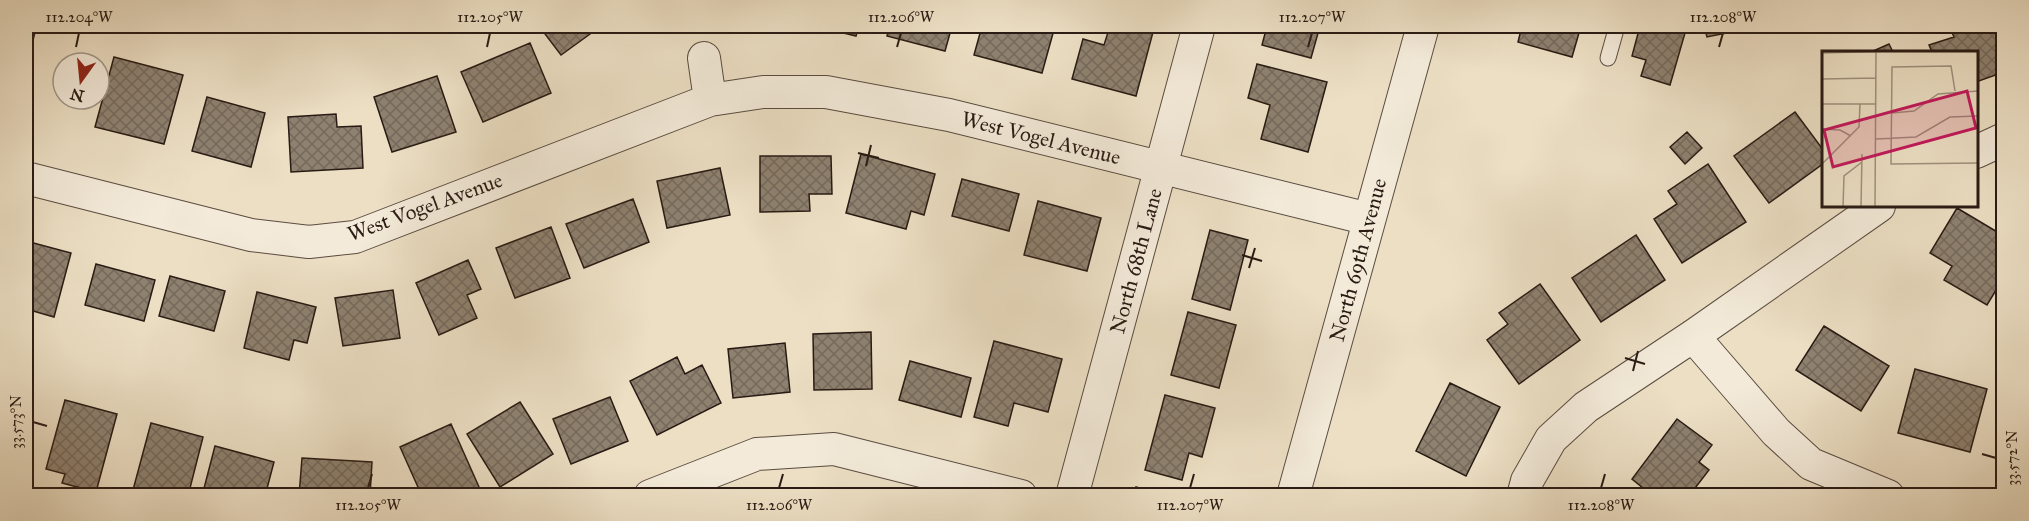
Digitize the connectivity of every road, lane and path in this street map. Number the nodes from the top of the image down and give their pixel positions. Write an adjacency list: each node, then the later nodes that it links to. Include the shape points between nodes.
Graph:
1 (1199, 26): 9 (street, North 68th Lane)
2 (1424, 26): 12 (street, North 69th Avenue)
3 (1617, 26): 5 (lane)
4 (704, 58): 6 (street)
5 (1608, 58)
6 (710, 100): 9 (street, West Vogel Avenue, via 763,92 826,92 949,115); 10 (street, West Vogel Avenue, via 355,237 320,241 251,235)
7 (2004, 139): 8 (street)
8 (1978, 152)
9 (1161, 168): 12 (street, West Vogel Avenue); 16 (street, North 68th Lane)
10 (26, 178)
11 (1878, 207): 13 (street)
12 (1369, 219): 17 (street, North 69th Avenue)
13 (1693, 336): 18 (street, via 1586,407 1551,439); 19 (street, via 1776,432 1811,464)
14 (650, 495): 15 (street, via 757,454 834,448)
15 (1021, 495)
16 (1072, 495)
17 (1293, 495)
18 (1523, 495)
19 (1888, 495)

